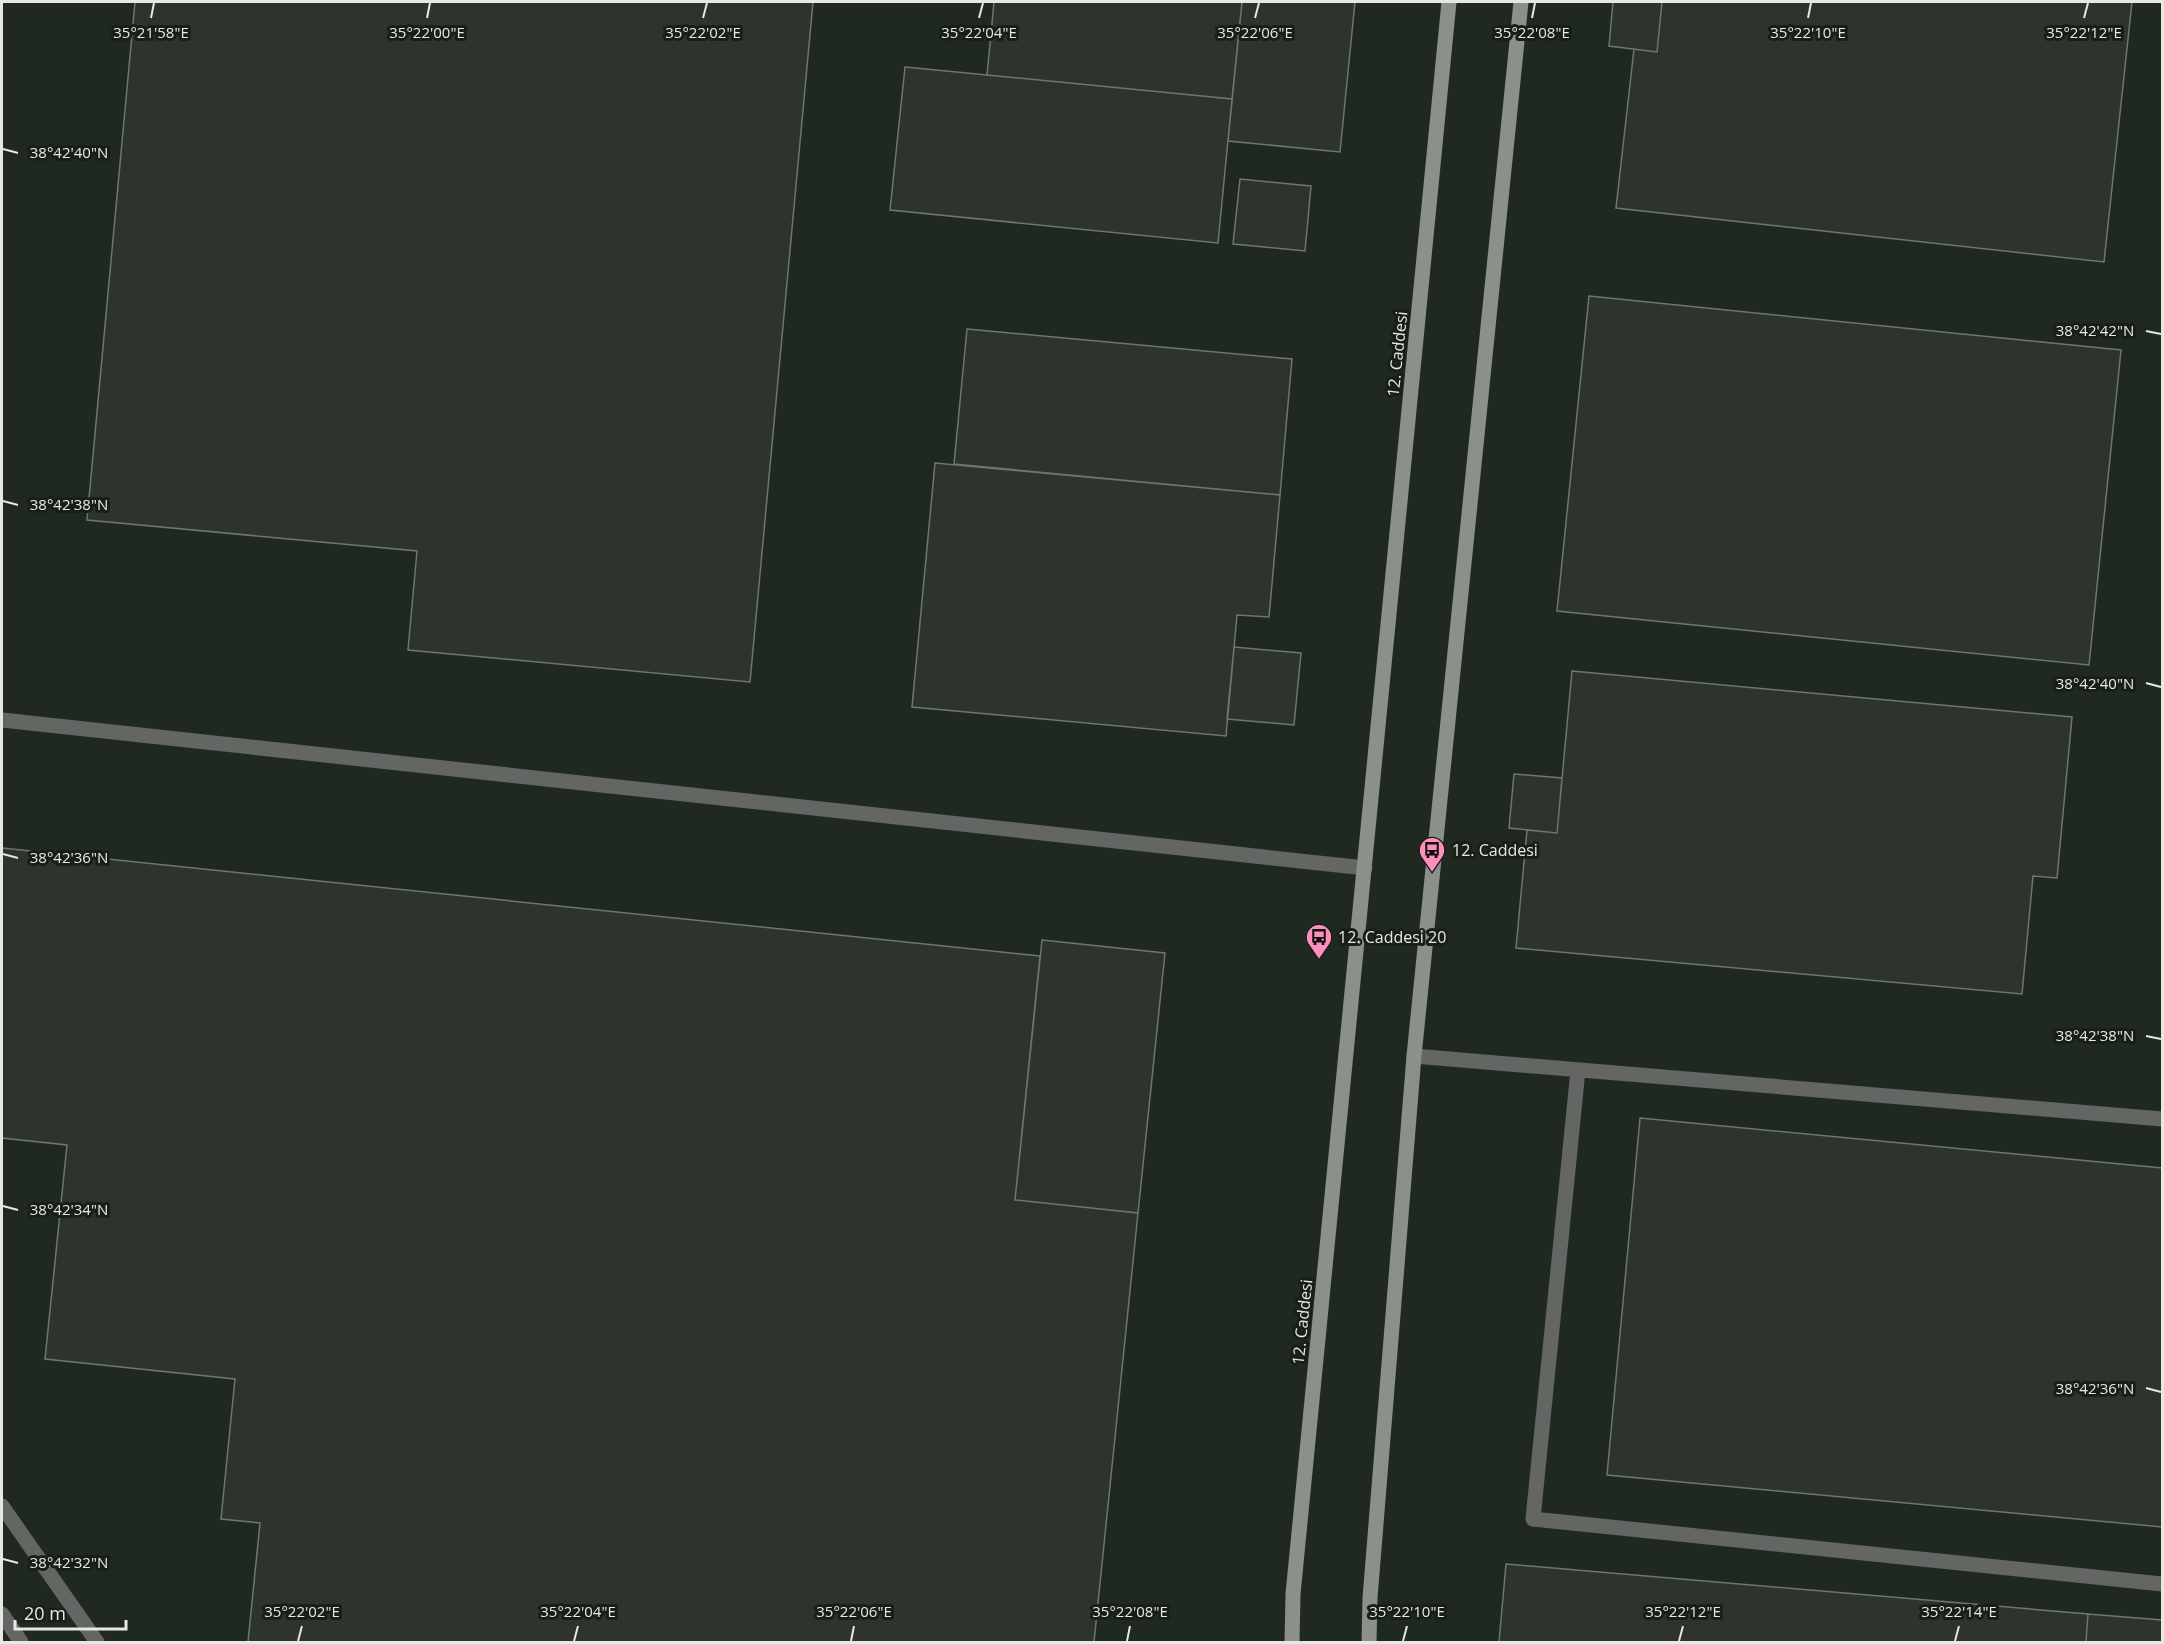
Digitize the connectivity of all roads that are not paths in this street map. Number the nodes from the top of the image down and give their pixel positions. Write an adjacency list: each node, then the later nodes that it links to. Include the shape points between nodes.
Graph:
1 (1449, 2): 4 (street, 12. Caddesi)
2 (1521, 2): 5 (street)
3 (2, 720): 4 (street)
4 (1365, 868): 13 (street, 12. Caddesi, via 1293,1594)
5 (1413, 1056): 6 (street); 14 (street)
6 (1578, 1070): 7 (street); 9 (street, via 1533,1519)
7 (2163, 1119)
8 (2, 1506): 12 (street)
9 (2163, 1584)
10 (2, 1614): 11 (street)
11 (21, 1642)
12 (97, 1642)
13 (1292, 1642)
14 (1369, 1642)

